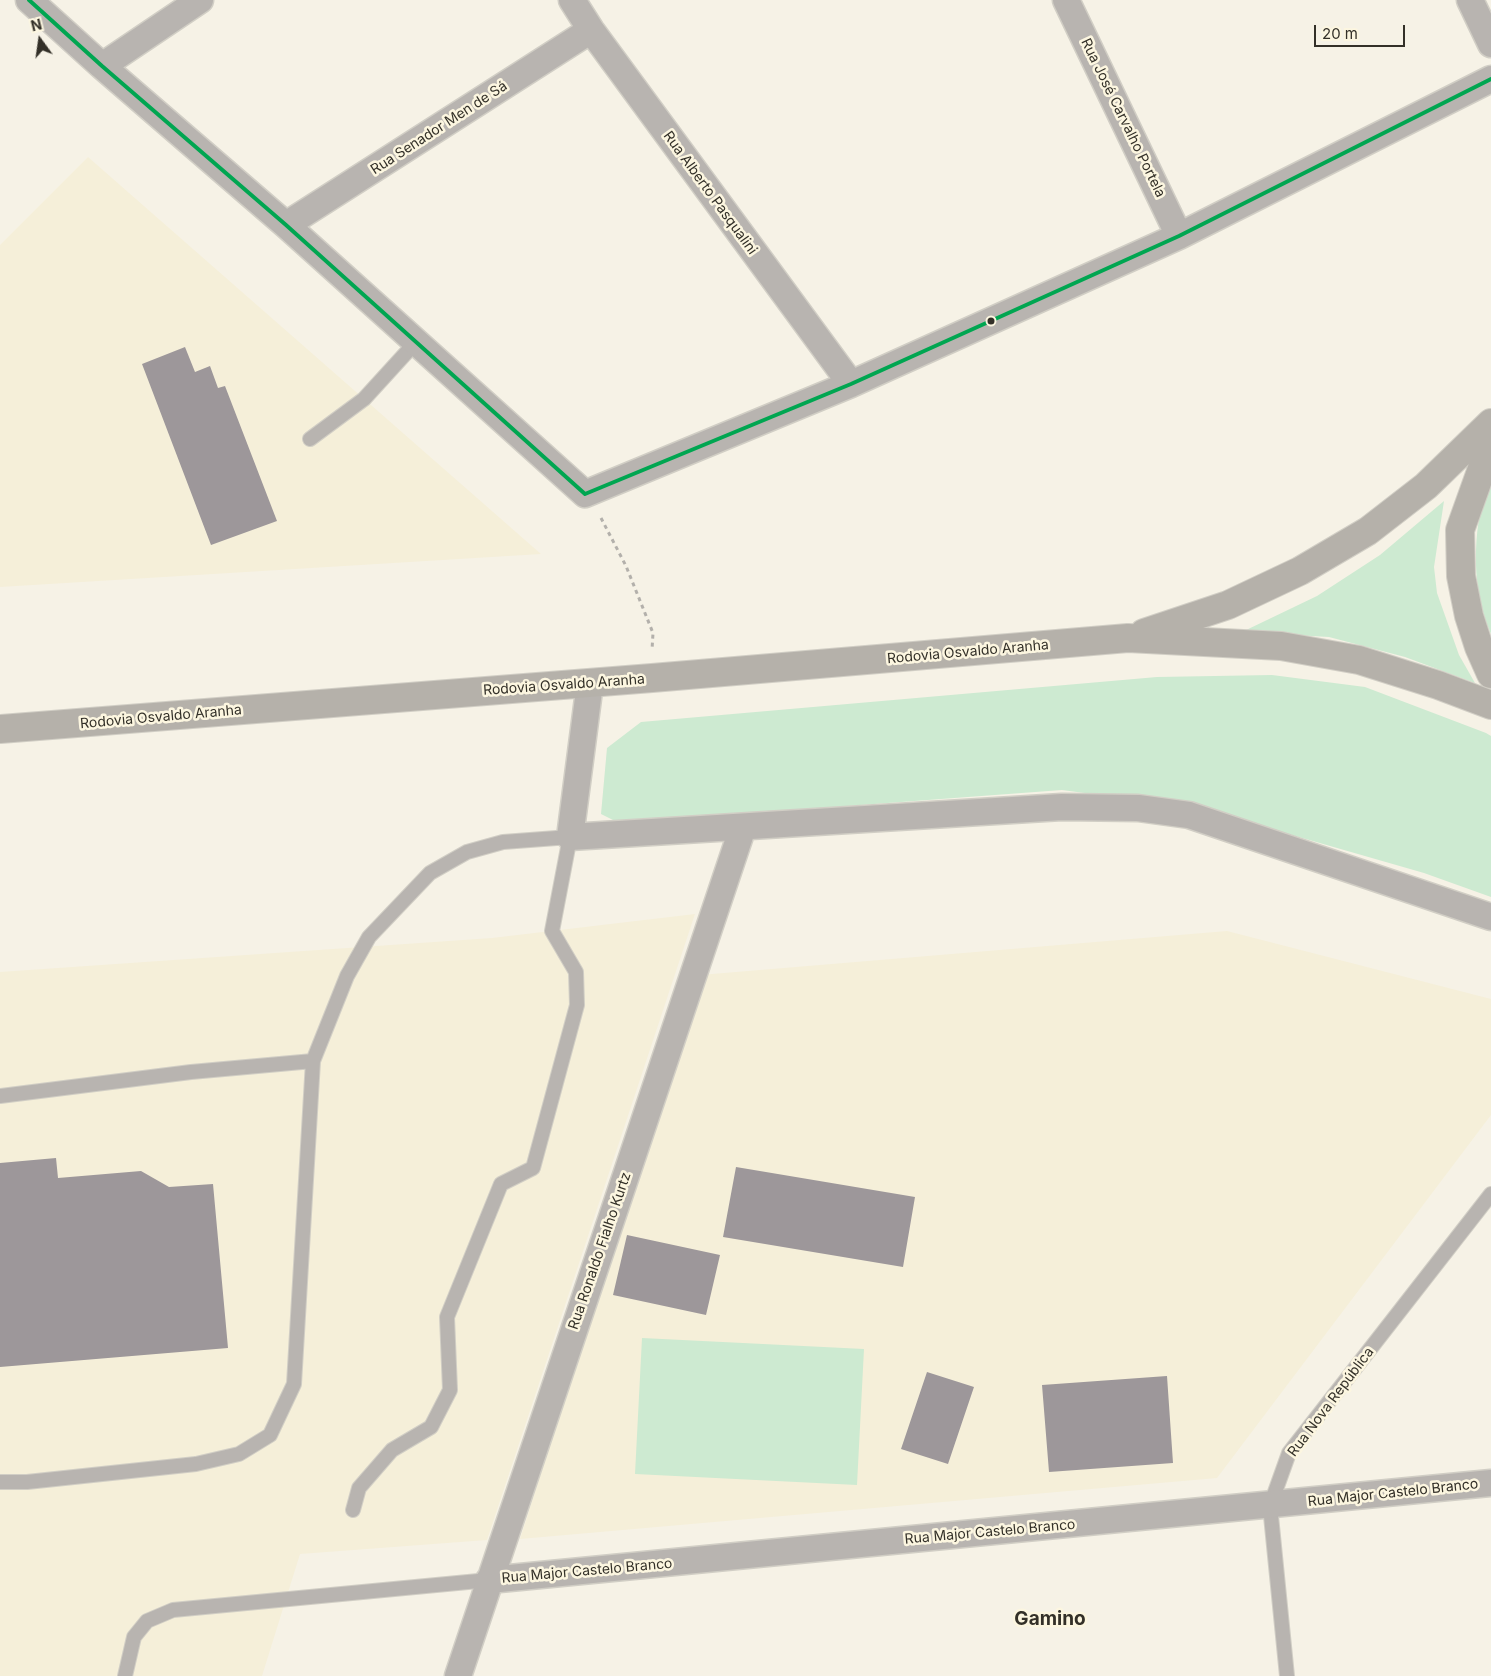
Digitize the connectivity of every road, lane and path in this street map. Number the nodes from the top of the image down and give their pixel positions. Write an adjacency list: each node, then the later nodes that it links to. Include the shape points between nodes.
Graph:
1 (29, 0): 8 (street)
2 (200, 0): 8 (street)
3 (572, 0): 6 (street, Rua Alberto Pasqualini)
4 (1066, 0): 11 (street, Rua José Carvalho Portela)
5 (1470, 0): 7 (street)
6 (591, 30): 10 (street, Rua Senador Men de Sá); 13 (street, Rua Alberto Pasqualini)
7 (1491, 44)
8 (102, 66): 10 (street)
9 (1491, 79): 11 (street)
10 (286, 225): 12 (street)
11 (1179, 236): 13 (street)
12 (416, 342): 15 (lane, via 364,399); 17 (street)
13 (851, 384): 17 (street)
14 (1491, 423): 18 (highway, via 1426,486 1368,531 1300,570 1228,605)
15 (310, 439)
16 (1491, 450): 19 (highway, via 1460,530 1461,576 1468,616)
17 (585, 494): 20 (path, via 626,566 653,632)
18 (1128, 638): 20 (highway, Rodovia Osvaldo Aranha); 22 (highway, via 1281,646 1359,660)
19 (1491, 674)
20 (652, 678): 21 (highway, Rodovia Osvaldo Aranha)
21 (590, 683): 23 (highway, Rodovia Osvaldo Aranha); 25 (street)
22 (1491, 705)
23 (0, 729)
24 (743, 827): 25 (street); 26 (street, via 1062,807 1146,809 1189,815); 34 (street, Rua Ronaldo Fialho Kurtz)
25 (570, 837): 27 (lane, via 503,842 468,852 430,873 369,938 347,976); 33 (lane, via 552,931 576,972 577,1005 533,1168 501,1184 447,1317 450,1390 431,1427 392,1450 359,1488)
26 (1491, 916)
27 (313, 1061): 28 (lane, via 191,1072); 30 (lane, via 294,1384 270,1435 239,1454 196,1464)
28 (0, 1096)
29 (1491, 1194): 32 (lane, Rua Nova República, via 1289,1453)
30 (0, 1482)
31 (1491, 1483): 32 (street, Rua Major Castelo Branco)
32 (1270, 1506): 34 (street, Rua Major Castelo Branco); 37 (lane, Rua Nova República)
33 (353, 1510)
34 (489, 1580): 35 (lane, via 173,1610 147,1620 134,1637); 36 (street, Rua Ronaldo Fialho Kurtz)
35 (125, 1676)
36 (458, 1676)
37 (1287, 1676)

